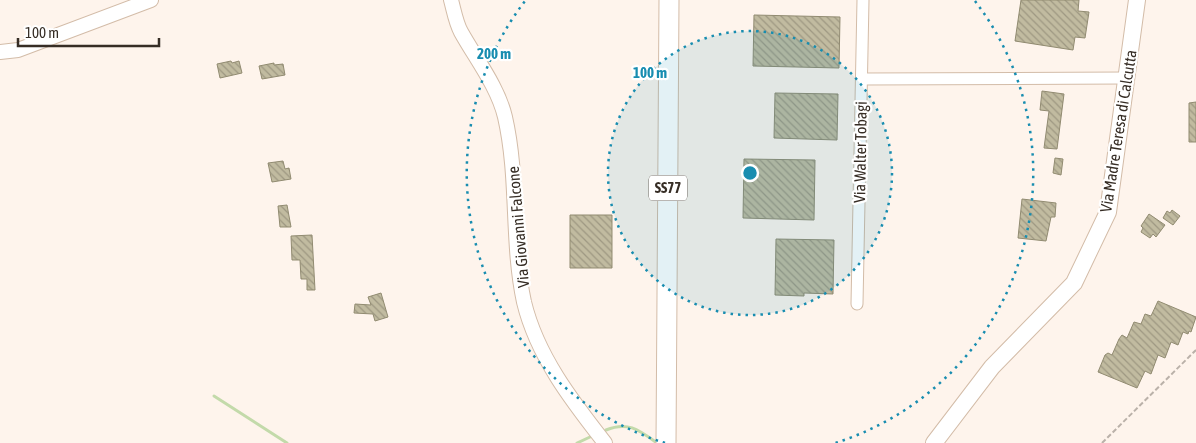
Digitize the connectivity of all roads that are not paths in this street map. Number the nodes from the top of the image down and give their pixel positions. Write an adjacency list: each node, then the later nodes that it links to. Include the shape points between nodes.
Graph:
1 (151, 0): 7 (street, via 18,50)
2 (451, 0): 12 (street, Via Giovanni Falcone, via 460,30 504,114 512,156 524,302 537,341 557,377)
3 (669, 0): 11 (highway, SS77)
4 (680, 0): 11 (highway, SS77)
5 (864, 0): 9 (street, Via Walter Tobagi)
6 (1137, 0): 8 (main road, Via Madre Teresa di Calcutta)
7 (0, 52)
8 (1126, 78): 9 (street); 15 (main road, Via Madre Teresa di Calcutta, via 1108,212 1074,283 992,367)
9 (862, 79): 10 (street, Via Walter Tobagi)
10 (856, 304)
11 (672, 376): 13 (highway, SS77); 14 (highway, SS77)
12 (606, 443)
13 (666, 443)
14 (678, 443)
15 (934, 443)

